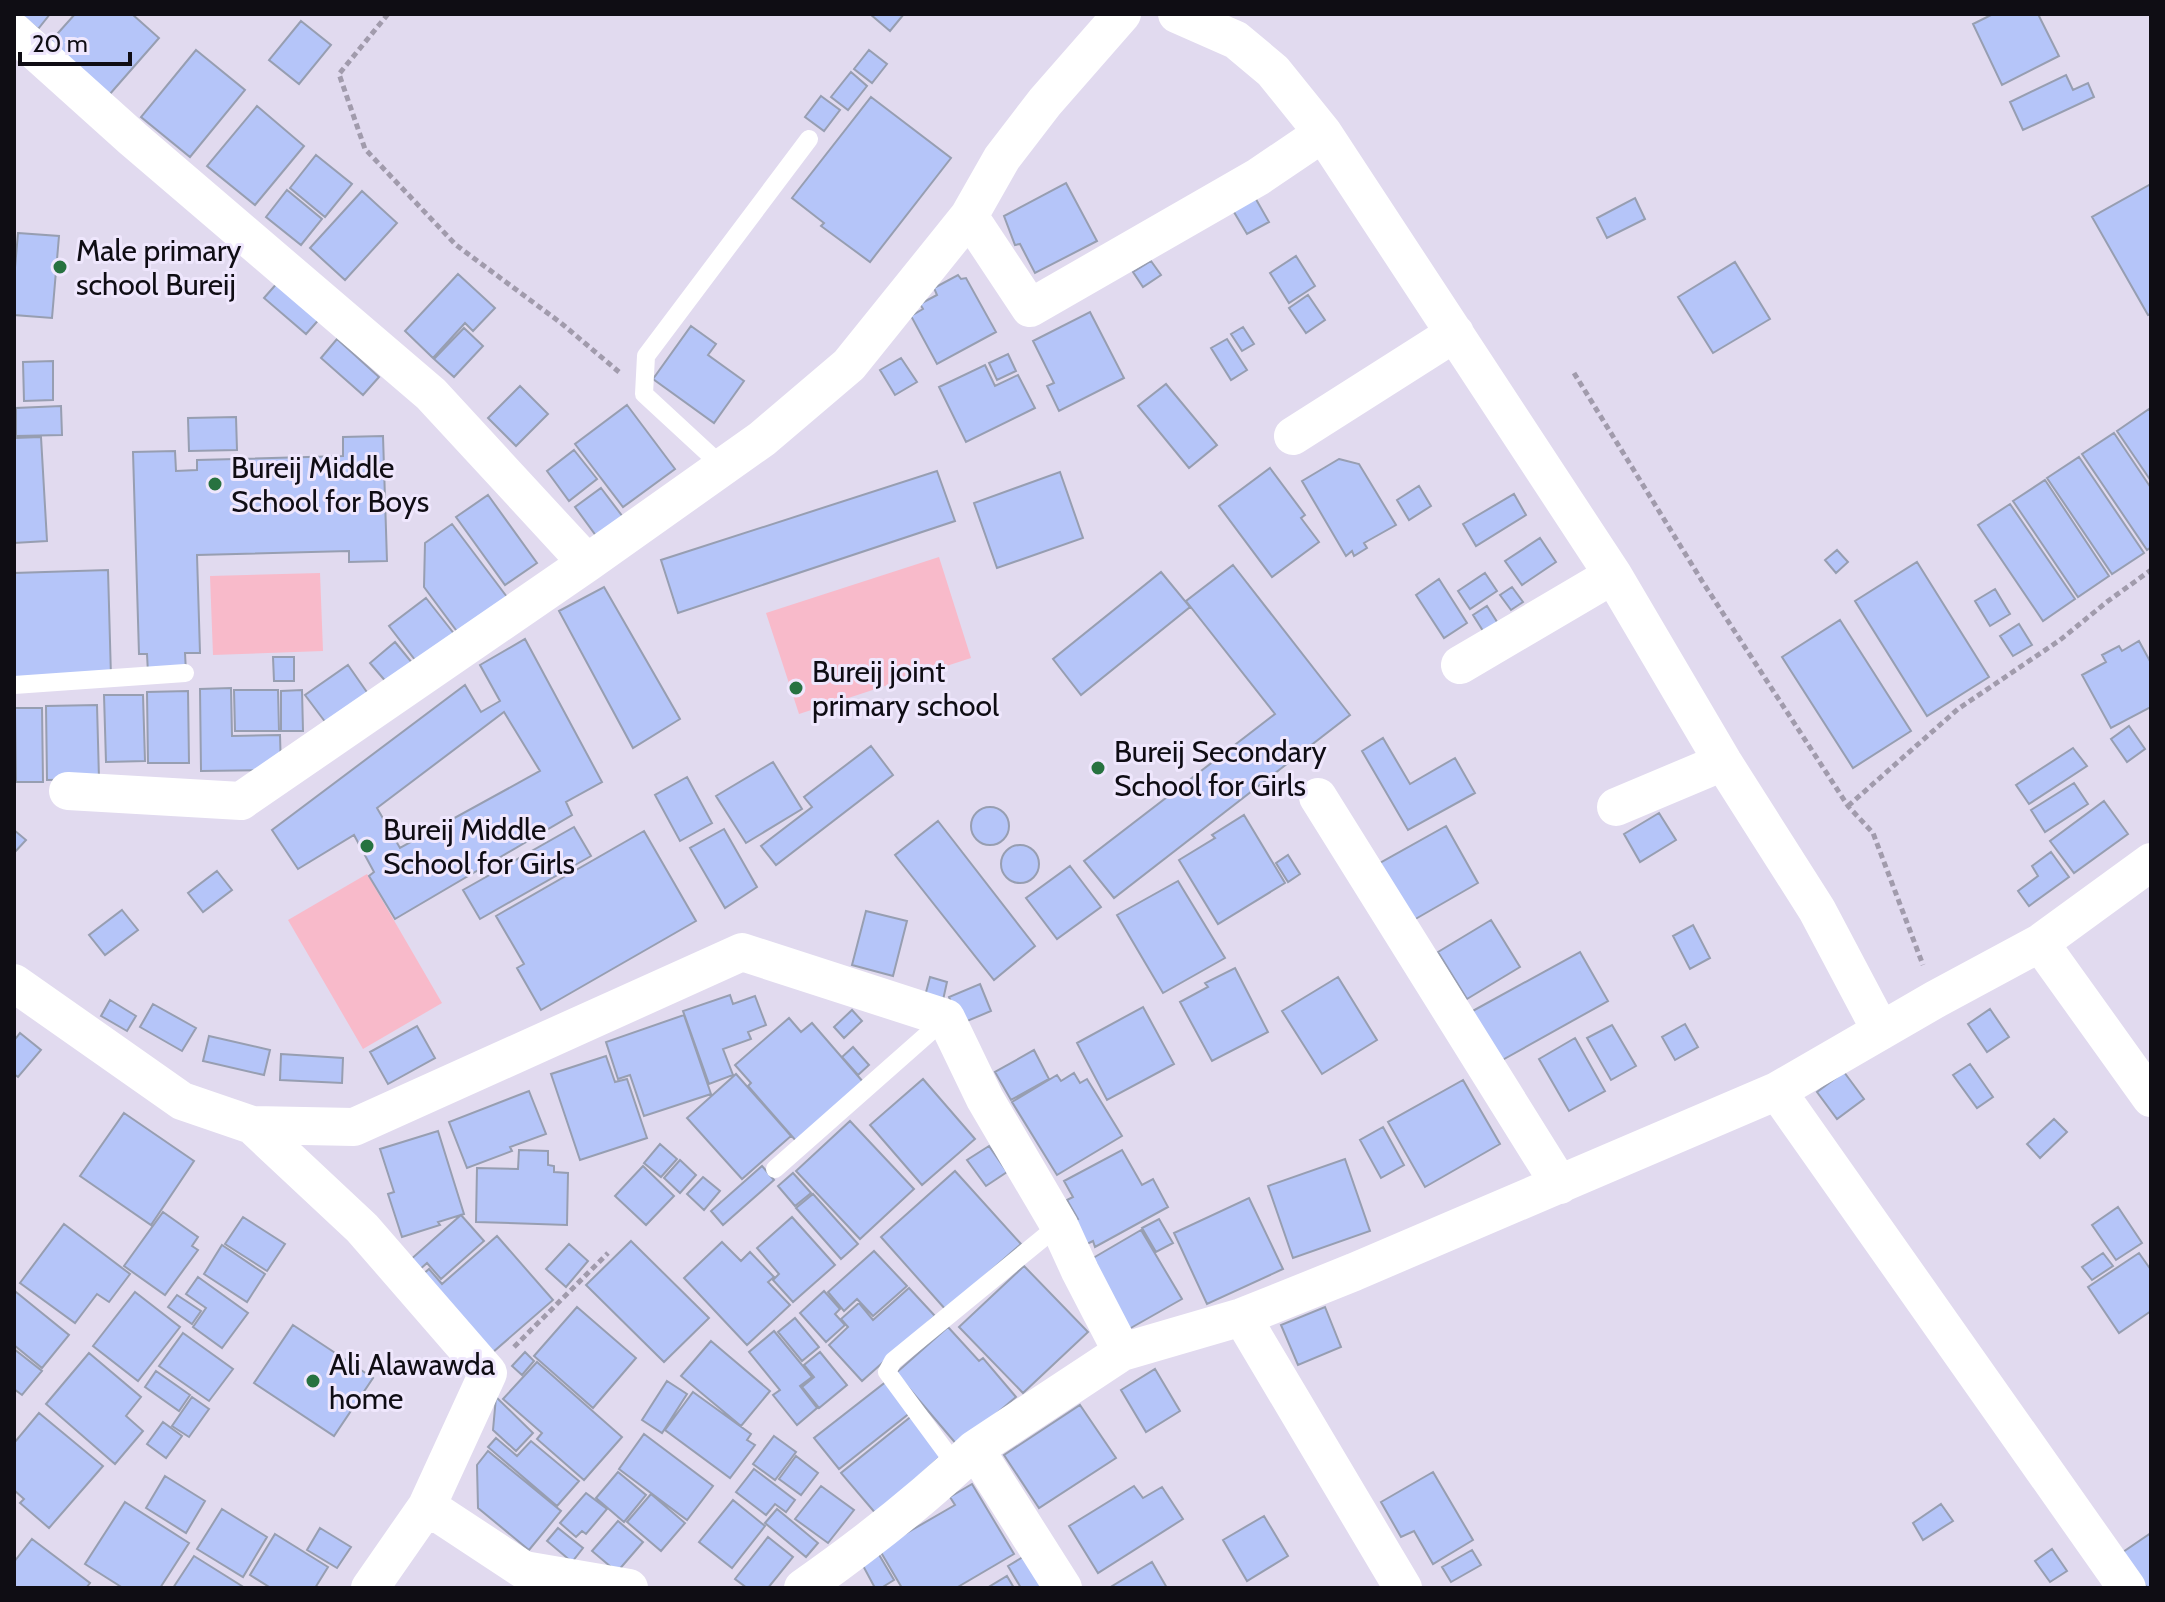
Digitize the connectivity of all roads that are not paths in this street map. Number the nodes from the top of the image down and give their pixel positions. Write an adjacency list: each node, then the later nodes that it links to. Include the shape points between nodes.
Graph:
1 (1122, 14): 6 (street, via 1002,158)
2 (1177, 14): 4 (street, via 1236,40 1273,71)
3 (14, 32): 10 (street, via 431,394)
4 (1323, 133): 6 (street, via 1258,177 1030,308); 7 (street)
5 (809, 139): 9 (lane, via 646,356 644,394)
6 (969, 216): 9 (street, via 849,365)
7 (1455, 333): 8 (street); 11 (street)
8 (1293, 436)
9 (723, 467): 10 (street)
10 (587, 563): 16 (street, via 241,801)
11 (1613, 575): 12 (street); 15 (street)
12 (1460, 665)
13 (185, 673): 14 (lane)
14 (14, 685)
15 (1723, 762): 18 (street); 23 (street, via 1817,910)
16 (68, 791)
17 (1318, 797): 28 (street)
18 (1616, 807)
19 (2151, 862): 20 (street)
20 (2040, 943): 23 (street); 25 (street)
21 (14, 983): 26 (street, via 182,1101)
22 (946, 1018): 26 (street, via 742,952 354,1127); 27 (lane); 29 (street, via 985,1099)
23 (1881, 1031): 24 (street)
24 (1777, 1091): 28 (street); 39 (street)
25 (2151, 1098)
26 (252, 1125): 33 (street, via 362,1228 488,1373)
27 (775, 1169)
28 (1560, 1185): 30 (street)
29 (1059, 1225): 31 (street); 32 (lane, via 893,1361 887,1372)
30 (1242, 1317): 31 (street); 38 (street)
31 (1122, 1352): 32 (street)
32 (966, 1458): 36 (street); 37 (street)
33 (427, 1506): 34 (street); 35 (street, via 524,1570)
34 (370, 1588)
35 (629, 1588)
36 (803, 1588)
37 (1063, 1588)
38 (1403, 1588)
39 (2127, 1588)

